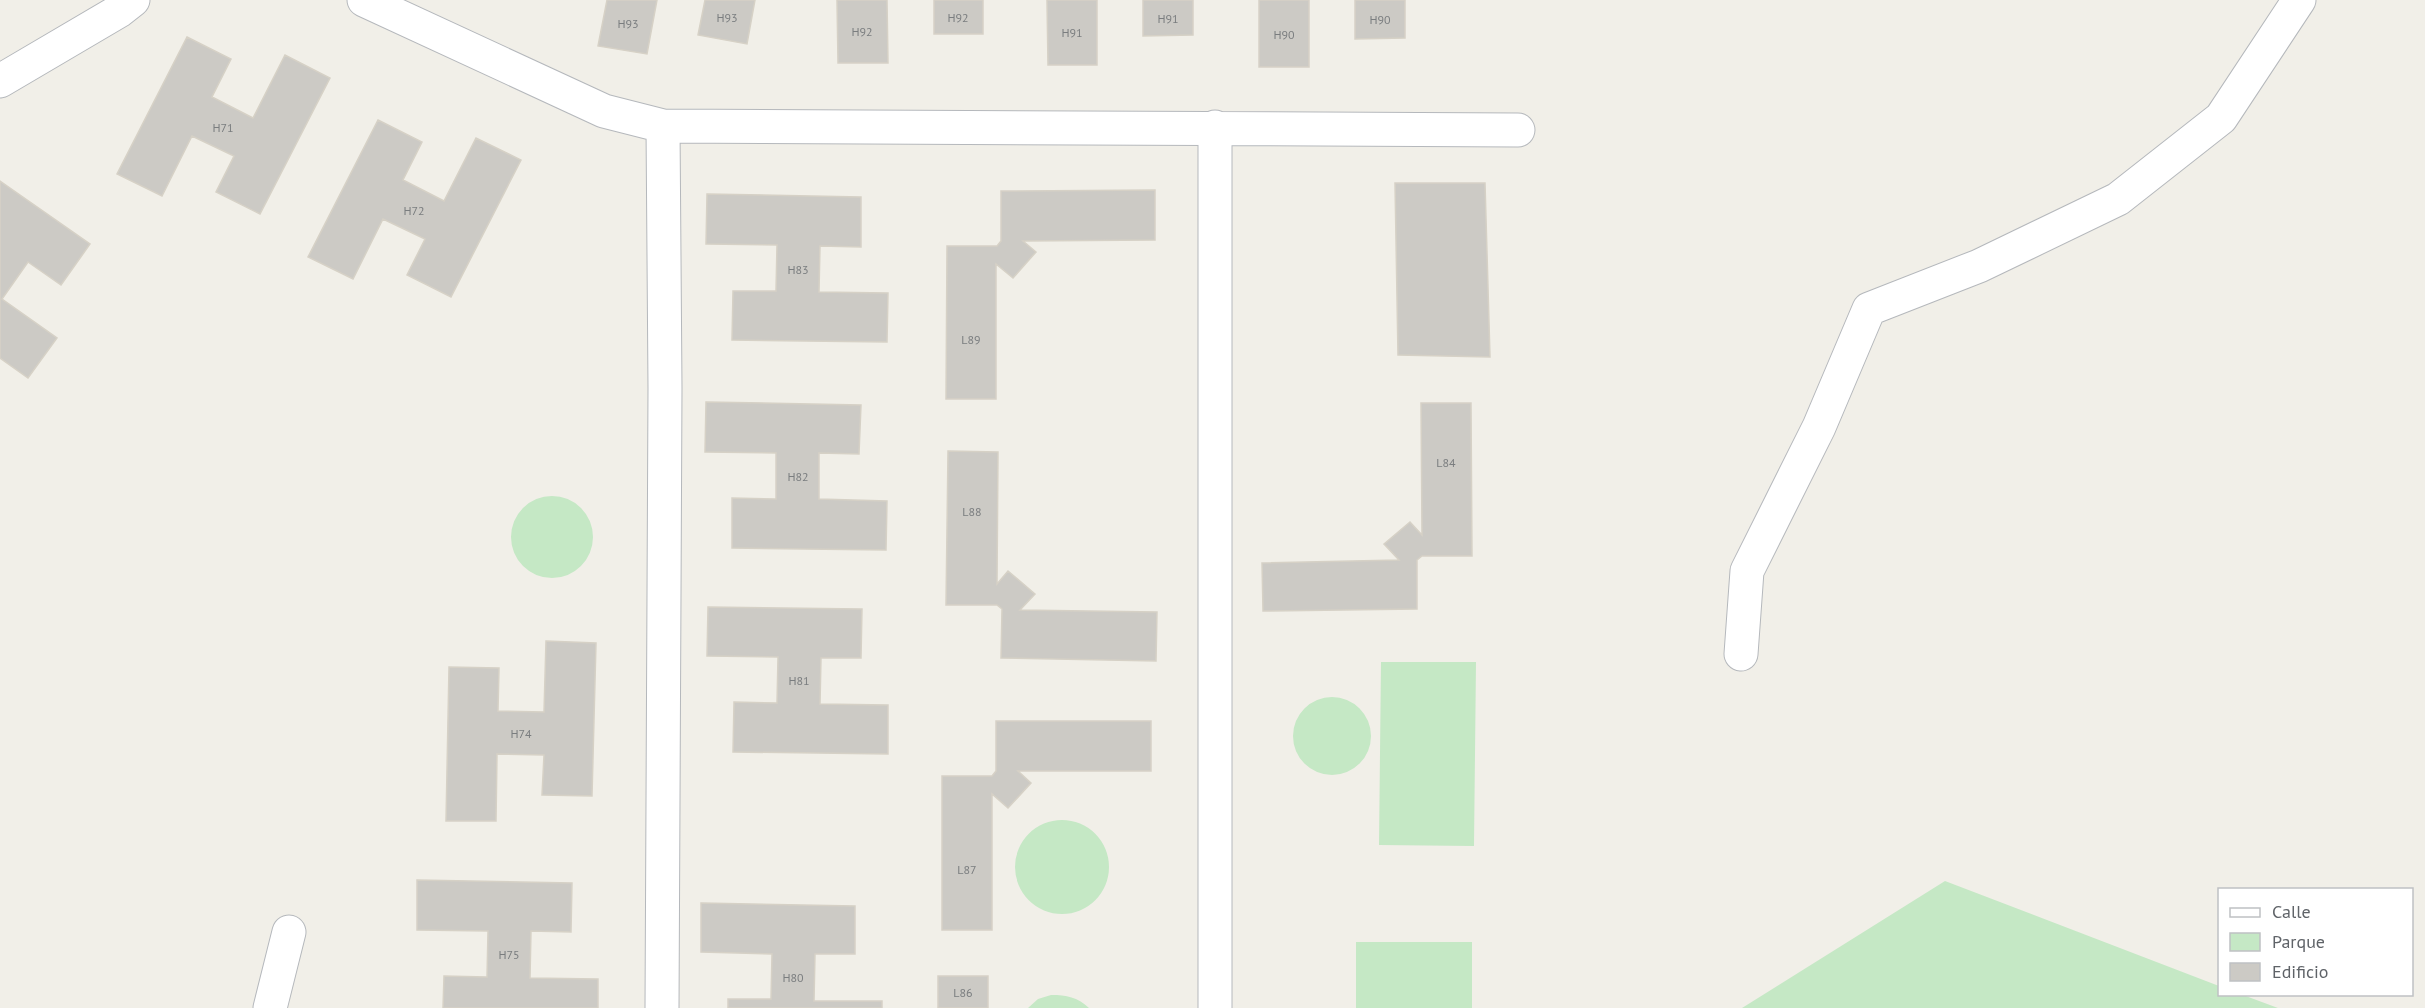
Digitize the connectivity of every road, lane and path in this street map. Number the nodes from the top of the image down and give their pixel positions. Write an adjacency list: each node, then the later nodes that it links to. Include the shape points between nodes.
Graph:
1 (134, 0): 4 (street)
2 (364, 0): 5 (street, via 604,111)
3 (2299, 0): 8 (street, via 2221,118 2118,199 1979,266 1869,309 1819,427 1747,571)
4 (0, 81)
5 (663, 126): 6 (street); 11 (street)
6 (1215, 127): 7 (street); 12 (street)
7 (1518, 130)
8 (1741, 654)
9 (289, 932): 10 (street)
10 (270, 1008)
11 (662, 1008)
12 (1215, 1008)

